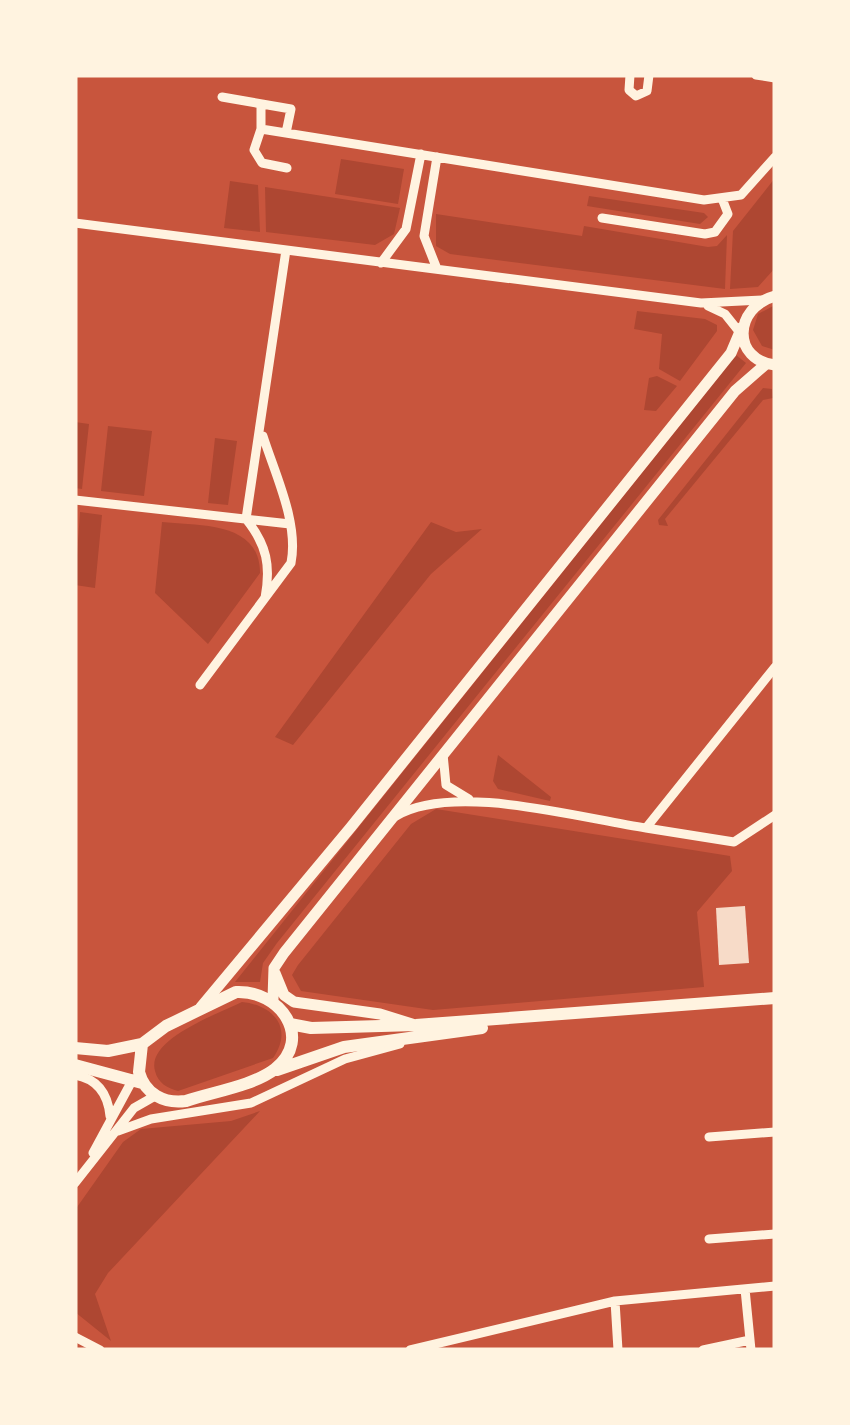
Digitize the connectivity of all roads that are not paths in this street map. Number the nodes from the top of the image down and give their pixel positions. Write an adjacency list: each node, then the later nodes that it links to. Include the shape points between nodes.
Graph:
1 (630, 75): 2 (street, via 636,96 647,91)
2 (649, 75)
3 (756, 75): 4 (street)
4 (775, 78)
5 (222, 97): 6 (street)
6 (262, 104): 7 (street); 8 (street, via 290,110)
7 (261, 129): 8 (street); 12 (street, via 253,142 256,156)
8 (286, 134): 9 (street)
9 (421, 154): 11 (street); 13 (street)
10 (775, 156): 15 (street, via 741,195)
11 (437, 157): 14 (street); 15 (street)
12 (287, 168)
13 (415, 187): 14 (street); 19 (street, via 406,229)
14 (430, 190): 20 (street, via 424,236)
15 (723, 201): 16 (street, via 728,214 705,234)
16 (602, 218)
17 (75, 222): 18 (street)
18 (286, 250): 19 (street); 25 (street)
19 (381, 262): 20 (street)
20 (437, 269): 22 (street)
21 (769, 298): 22 (street); 23 (street, via 750,310)
22 (701, 303): 23 (street)
23 (742, 332): 24 (street); 40 (street, via 351,827)
24 (770, 364): 32 (street, via 734,391)
25 (262, 433): 27 (street); 28 (street)
26 (75, 500): 27 (street)
27 (246, 519): 28 (street); 29 (street, via 265,546)
28 (290, 524): 29 (street, via 291,563)
29 (265, 598): 31 (street)
30 (775, 667): 36 (street)
31 (200, 685)
32 (444, 754): 33 (street, via 446,785); 35 (street)
33 (472, 800): 35 (street, via 425,802); 36 (street)
34 (775, 815): 36 (street, via 734,842)
35 (393, 818): 37 (street)
36 (646, 828)
37 (274, 968): 39 (street); 43 (street, via 278,985 294,1002)
38 (775, 998): 41 (main road)
39 (273, 999): 40 (main road, via 236,992); 42 (main road)
40 (194, 1013): 45 (main road)
41 (543, 1016): 43 (main road); 44 (main road)
42 (290, 1024): 43 (main road); 48 (main road, via 288,1049)
43 (416, 1025)
44 (409, 1041): 48 (main road, via 344,1048); 53 (street, via 334,1064 252,1103)
45 (142, 1044): 46 (main road); 50 (main road)
46 (75, 1048)
47 (75, 1065): 50 (main road)
48 (273, 1071): 51 (main road, via 186,1101)
49 (75, 1075): 52 (street, via 103,1090)
50 (137, 1082): 51 (main road); 52 (street)
51 (155, 1096): 53 (street, via 134,1108)
52 (110, 1116): 56 (street)
53 (118, 1131): 56 (street)
54 (775, 1132): 55 (street)
55 (709, 1137)
56 (90, 1160): 57 (street)
57 (75, 1183)
58 (775, 1234): 59 (street)
59 (708, 1239)
60 (775, 1286): 61 (street)
61 (745, 1289): 62 (street); 65 (street)
62 (615, 1301): 64 (street); 69 (street)
63 (75, 1333): 66 (street)
64 (456, 1337): 67 (street); 68 (street)
65 (751, 1345): 70 (street)
66 (100, 1350)
67 (410, 1350)
68 (457, 1350)
69 (618, 1350)
70 (702, 1350)

